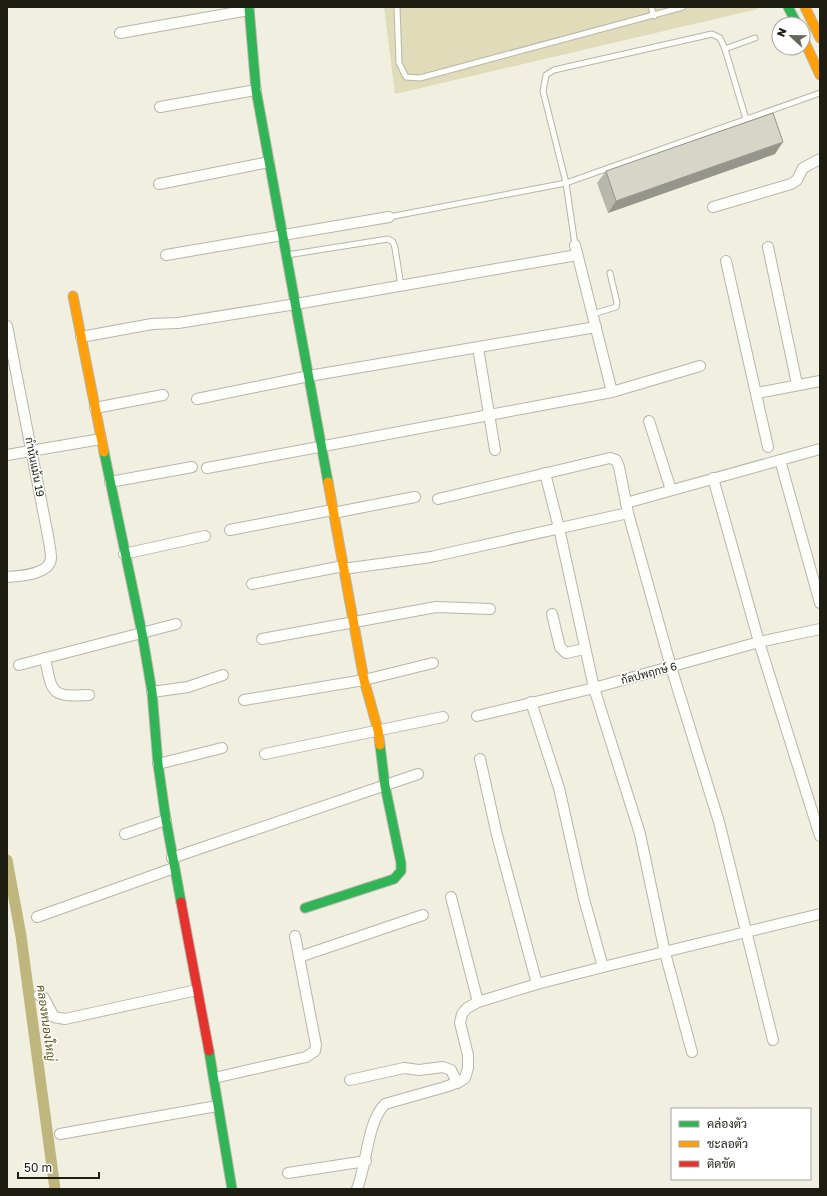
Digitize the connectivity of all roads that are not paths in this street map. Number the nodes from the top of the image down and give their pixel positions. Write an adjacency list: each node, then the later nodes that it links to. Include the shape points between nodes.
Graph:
1 (398, 7): 6 (lane, via 398,63 406,77 420,78)
2 (651, 7): 6 (lane)
3 (684, 7): 6 (lane)
4 (805, 7): 9 (street)
5 (249, 9): 7 (street); 13 (street)
6 (654, 16)
7 (120, 33)
8 (755, 38): 10 (lane)
9 (820, 38)
10 (725, 49): 16 (lane); 19 (lane, via 720,38 712,34 554,70 546,75 543,91)
11 (811, 55): 12 (street)
12 (820, 75)
13 (256, 90): 15 (street); 18 (street)
14 (820, 92): 16 (lane)
15 (160, 107)
16 (746, 119): 19 (lane)
17 (820, 159): 21 (street, via 803,168 797,180 791,184)
18 (269, 162): 20 (street); 23 (street)
19 (566, 183): 22 (lane); 25 (lane)
20 (159, 184)
21 (713, 208)
22 (390, 217): 23 (street)
23 (283, 234): 26 (street); 27 (street)
24 (768, 247): 41 (street)
25 (576, 250): 30 (street); 33 (street)
26 (166, 255)
27 (286, 255): 30 (lane, via 388,239 393,242 395,248); 32 (street)
28 (726, 261): 43 (street)
29 (610, 273): 33 (lane, via 616,307)
30 (401, 286): 32 (street)
31 (73, 296): 36 (street)
32 (296, 304): 36 (street, via 152,324); 39 (street)
33 (593, 314): 35 (street)
34 (7, 326): 53 (street, กำนันแม้น 19)
35 (596, 327): 37 (street); 42 (street)
36 (81, 337): 46 (street)
37 (478, 348): 39 (street); 47 (street)
38 (700, 366): 42 (street)
39 (309, 376): 45 (street); 51 (street)
40 (820, 381): 41 (street)
41 (797, 384): 43 (street)
42 (612, 392): 47 (street)
43 (757, 393): 50 (street)
44 (163, 395): 46 (street)
45 (197, 399)
46 (95, 408): 49 (street)
47 (488, 416): 51 (street); 54 (street)
48 (648, 421): 62 (street)
49 (101, 439): 53 (street); 61 (street)
50 (768, 447)
51 (321, 448): 58 (street); 66 (street)
52 (820, 449): 56 (street)
53 (31, 450): 55 (street); 72 (street, กำนันแม้น 19, via 50,564 44,570)
54 (495, 450)
55 (7, 455)
56 (780, 460): 60 (street); 74 (street)
57 (192, 467): 61 (street)
58 (207, 468)
59 (544, 473): 64 (street); 65 (street, via 610,458 616,460); 67 (street)
60 (713, 478): 62 (street); 82 (street)
61 (110, 482): 70 (street)
62 (671, 490): 65 (street)
63 (415, 497): 66 (street)
64 (438, 499)
65 (627, 508): 67 (street); 87 (street)
66 (333, 511): 68 (street); 71 (street)
67 (559, 528): 71 (street, via 433,556); 83 (street)
68 (230, 530)
69 (205, 536): 70 (street)
70 (124, 554): 80 (street)
71 (343, 568): 73 (street); 77 (street)
72 (7, 577)
73 (252, 584)
74 (820, 603)
75 (490, 609): 77 (street, via 436,607)
76 (552, 614): 83 (street, via 563,651 566,653)
77 (353, 622): 81 (street); 89 (street)
78 (176, 624): 80 (street)
79 (820, 629): 82 (street, กัลปพฤกษ์ 6)
80 (142, 633): 84 (street); 91 (street)
81 (262, 639)
82 (759, 642): 87 (street, กัลปพฤกษ์ 6); 106 (street)
83 (584, 649): 90 (street)
84 (45, 658): 86 (street); 92 (street, via 52,687 57,692 66,696)
85 (433, 663): 89 (street)
86 (19, 665)
87 (671, 667): 90 (street, กัลปพฤกษ์ 6); 113 (street, via 719,822)
88 (223, 676): 91 (street, via 188,687)
89 (364, 680): 93 (street); 97 (street)
90 (594, 688): 94 (street, กัลปพฤกษ์ 6); 115 (street, via 640,834)
91 (152, 692): 101 (street)
92 (89, 695)
93 (244, 700)
94 (531, 702): 95 (street, กัลปพฤกษ์ 6); 117 (street, via 559,788 584,899)
95 (477, 716)
96 (443, 717): 97 (street)
97 (378, 730): 99 (street); 103 (street)
98 (222, 748): 101 (street)
99 (265, 754)
100 (480, 758): 118 (street, via 497,835)
101 (158, 764): 104 (street)
102 (418, 774): 103 (street)
103 (385, 786): 107 (street, via 272,822); 109 (street, via 401,871 394,879)
104 (166, 820): 105 (street); 107 (street)
105 (125, 834)
106 (820, 836)
107 (173, 863): 112 (street); 119 (street)
108 (451, 897): 121 (street)
109 (305, 908)
110 (820, 914): 113 (street)
111 (423, 915): 116 (street)
112 (37, 917)
113 (747, 932): 115 (street); 122 (street)
114 (295, 936): 116 (street)
115 (665, 953): 117 (street); 123 (street)
116 (299, 957): 124 (street, via 315,1051 306,1057)
117 (603, 967): 118 (street)
118 (537, 984): 121 (street)
119 (197, 990): 120 (street, via 65,1019 54,1017); 124 (street)
120 (39, 994)
121 (478, 1002): 126 (street, via 462,1014 460,1023 468,1055 468,1068 465,1078)
122 (773, 1040)
123 (692, 1052)
124 (214, 1078): 127 (street)
125 (350, 1080): 126 (street, via 404,1068 419,1070 443,1067 451,1070)
126 (457, 1083): 129 (street, via 385,1104 374,1120)
127 (217, 1106): 128 (street); 131 (street)
128 (60, 1134)
129 (366, 1161): 130 (street); 132 (street)
130 (288, 1173)
131 (232, 1189)
132 (357, 1189)

